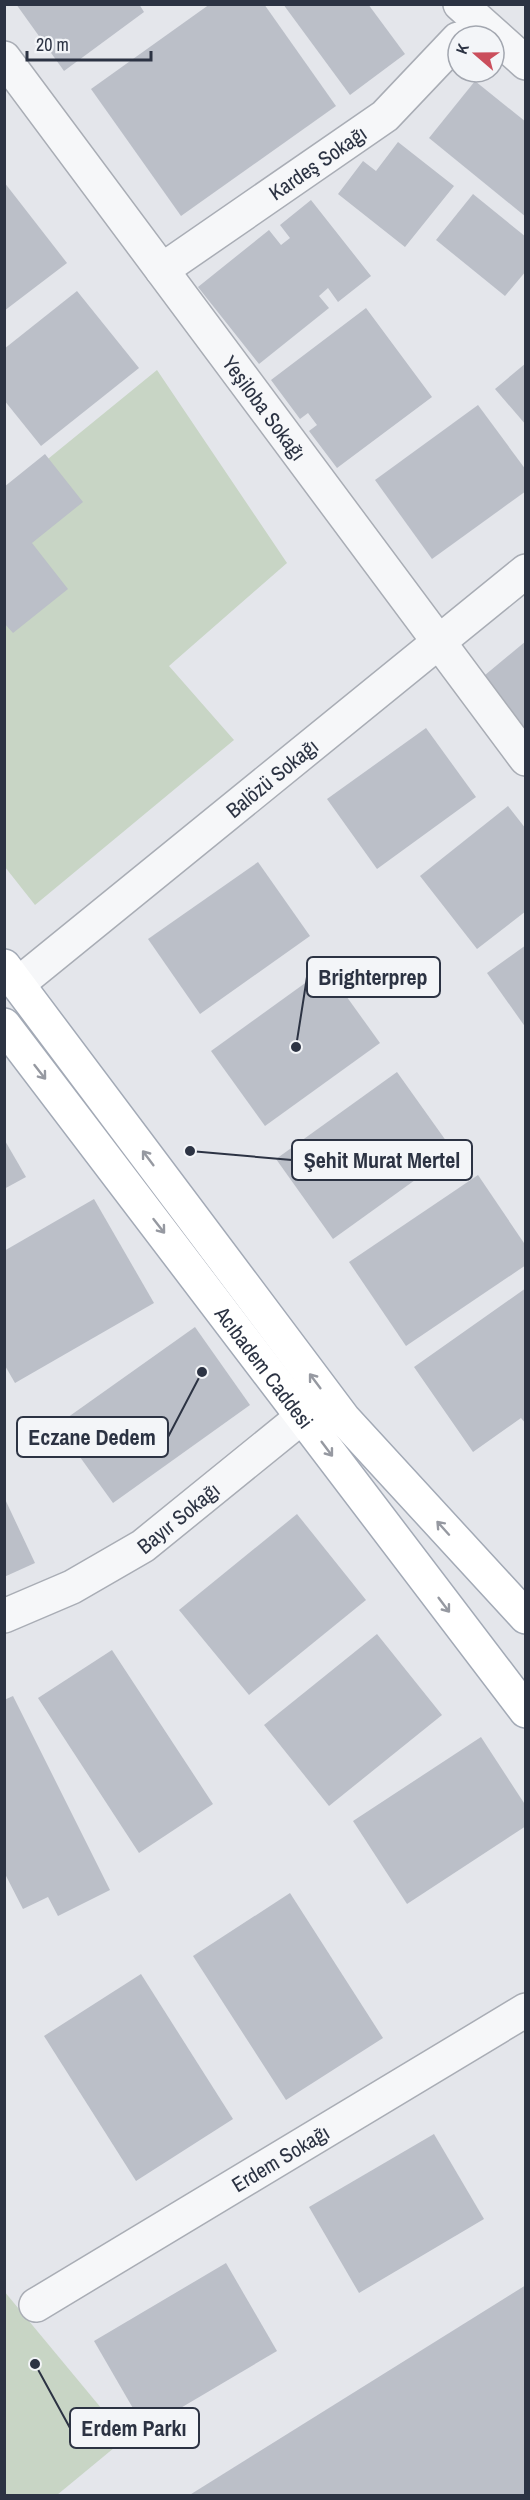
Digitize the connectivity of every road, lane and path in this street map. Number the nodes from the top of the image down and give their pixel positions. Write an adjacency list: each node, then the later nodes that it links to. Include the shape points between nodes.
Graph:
1 (446, 46): 5 (street, Kardeş Sokağı, via 385,116)
2 (506, 51): 4 (street)
3 (4, 58): 5 (street, Yeşiloba Sokağı)
4 (525, 63)
5 (162, 270): 7 (street, Yeşiloba Sokağı)
6 (525, 571): 7 (street, Balözü Sokağı)
7 (438, 641): 8 (street, Yeşiloba Sokağı); 9 (street, Balözü Sokağı)
8 (525, 759)
9 (11, 975): 12 (main road, Acıbadem Caddesi, one-way to 9)
10 (4, 1025): 11 (main road, Acıbadem Caddesi, one-way to 11)
11 (302, 1417): 12 (street); 13 (street, Bayır Sokağı, via 143,1546 72,1587); 15 (main road, Acıbadem Caddesi, one-way to 15)
12 (344, 1419): 14 (main road, Acıbadem Caddesi, one-way to 12)
13 (4, 1616)
14 (525, 1617)
15 (525, 1711)
16 (525, 2010): 17 (street, Erdem Sokağı)
17 (36, 2306)

